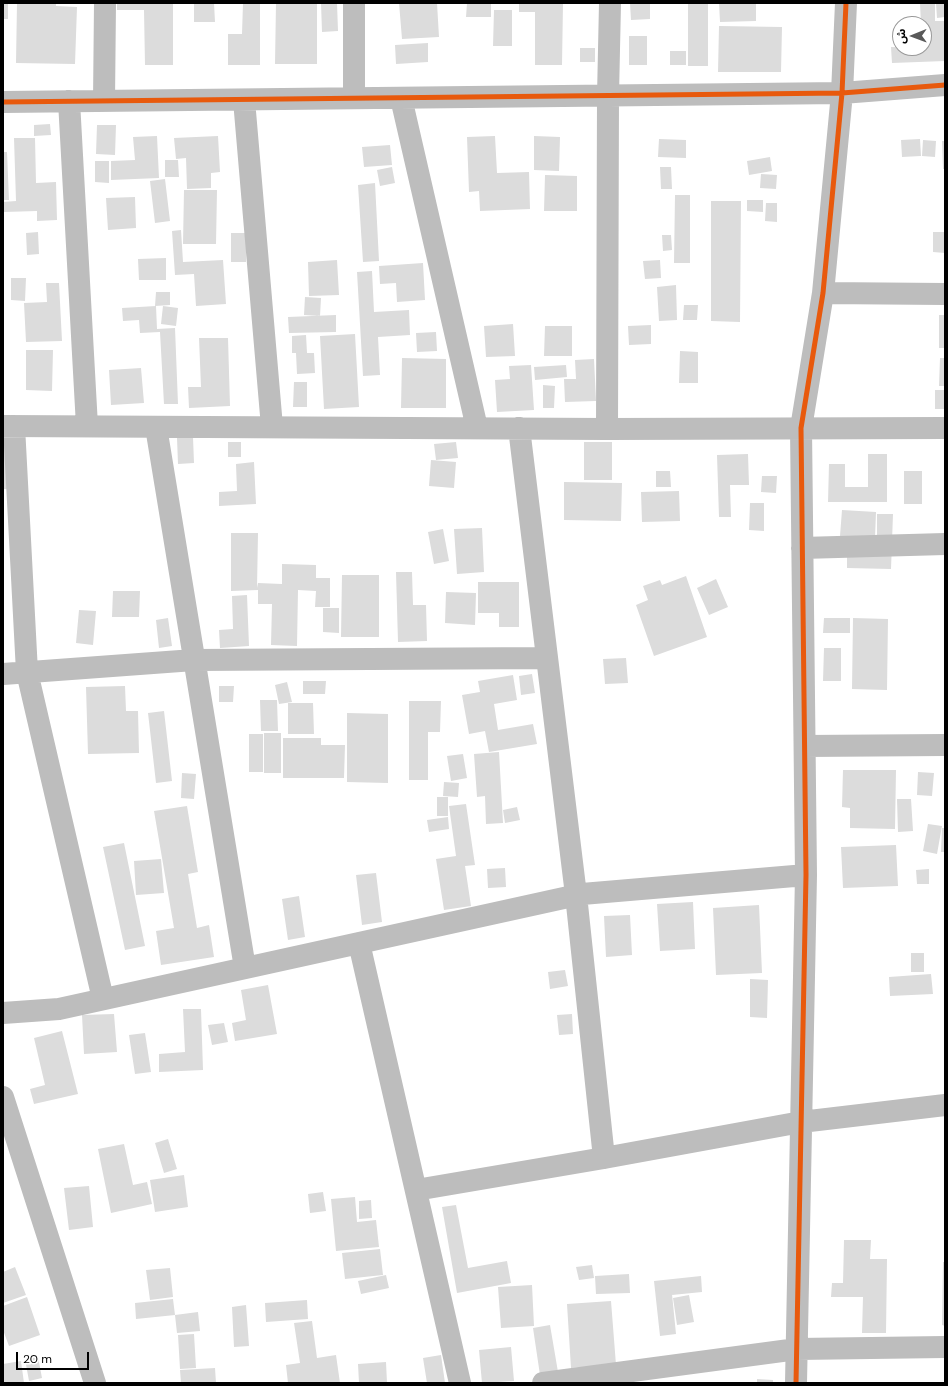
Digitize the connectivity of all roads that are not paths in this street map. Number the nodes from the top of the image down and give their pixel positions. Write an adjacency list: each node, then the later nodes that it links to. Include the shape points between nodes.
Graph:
1 (105, 3): 12 (street)
2 (354, 3): 8 (street)
3 (610, 3): 7 (street)
4 (846, 3): 6 (street)
5 (945, 85): 6 (street)
6 (842, 93): 7 (street); 14 (street)
7 (608, 96): 9 (street); 24 (street)
8 (354, 98): 9 (street); 10 (street)
9 (401, 98): 20 (street)
10 (244, 100): 12 (street); 19 (street)
11 (69, 101): 12 (street); 13 (street); 17 (street)
12 (104, 101)
13 (3, 102)
14 (823, 293): 15 (street); 22 (street)
15 (945, 294)
16 (8, 426): 17 (street); 29 (street)
17 (87, 426): 18 (street)
18 (156, 427): 19 (street); 28 (street)
19 (272, 427): 20 (street)
20 (477, 428): 21 (street)
21 (519, 428): 24 (street); 27 (street)
22 (801, 428): 23 (street); 24 (street); 26 (street)
23 (945, 428)
24 (607, 429)
25 (945, 544): 26 (street)
26 (802, 548): 32 (street)
27 (546, 658): 28 (street); 34 (street)
28 (194, 660): 29 (street); 36 (street)
29 (27, 672): 30 (street); 37 (street)
30 (3, 674)
31 (945, 745): 32 (street)
32 (805, 746): 33 (street)
33 (806, 875): 34 (street); 41 (street)
34 (576, 895): 35 (street); 42 (street)
35 (359, 943): 36 (street); 43 (street)
36 (244, 968): 37 (street)
37 (103, 999): 38 (street, via 59,1009)
38 (3, 1013)
39 (3, 1097): 46 (street)
40 (945, 1106): 41 (street)
41 (801, 1122): 42 (street); 45 (street)
42 (604, 1158): 43 (street)
43 (416, 1190): 47 (street)
44 (945, 1347): 45 (street)
45 (796, 1349): 48 (street); 49 (street)
46 (95, 1383)
47 (460, 1383)
48 (543, 1383)
49 (796, 1383)

